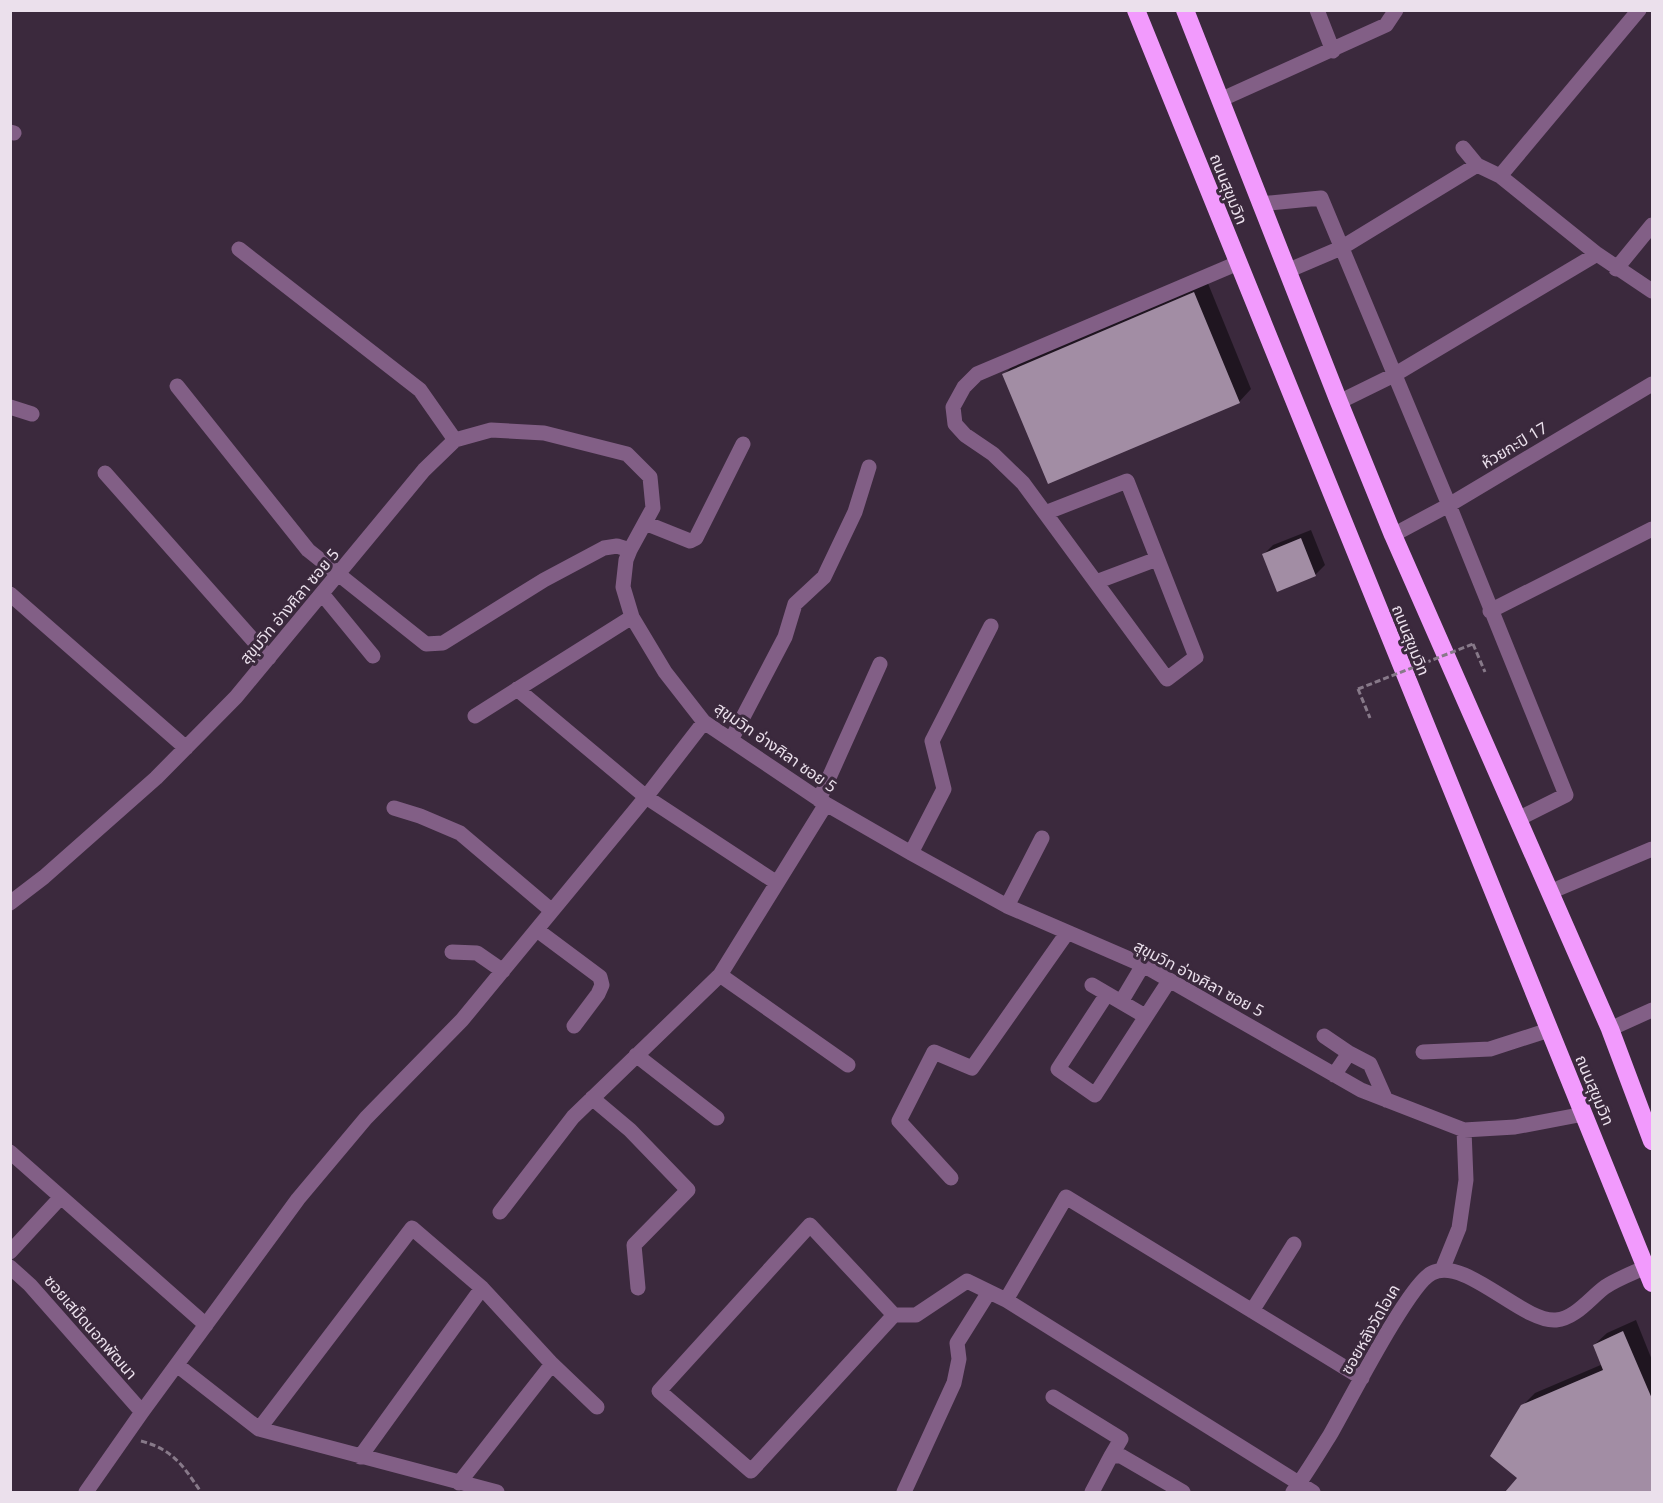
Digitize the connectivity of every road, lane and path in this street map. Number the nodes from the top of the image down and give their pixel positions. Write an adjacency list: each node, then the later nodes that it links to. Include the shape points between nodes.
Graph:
1 (1136, 10): 17 (highway, ถนนสุขุมวิท)
2 (1185, 10): 8 (highway, ถนนสุขุมวิท)
3 (1317, 10): 7 (street)
4 (1396, 10): 6 (street)
5 (1639, 10): 11 (street)
6 (1383, 18): 7 (street)
7 (1333, 51): 8 (street)
8 (1220, 100): 12 (highway, ถนนสุขุมวิท)
9 (1463, 148): 10 (street)
10 (1476, 165): 11 (street); 14 (street)
11 (1500, 176): 16 (street)
12 (1260, 204): 14 (street, via 1321,198); 19 (highway, ถนนสุขุมวิท)
13 (1653, 225): 18 (street)
14 (1341, 248): 19 (street); 21 (street)
15 (239, 249): 27 (street, via 420,390)
16 (1597, 254): 18 (street); 21 (street)
17 (1238, 263): 32 (street, via 977,374 964,387 953,407 955,424 1023,483); 80 (highway, ถนนสุขุมวิท)
18 (1616, 269): 20 (street)
19 (1287, 271): 24 (highway, ถนนสุขุมวิท)
20 (1653, 291)
21 (1394, 375): 24 (street); 31 (street)
22 (1653, 384): 31 (street, ห้วยกะปิ 17)
23 (177, 386): 38 (street, via 308,550)
24 (1339, 402): 35 (highway, ถนนสุขุมวิท)
25 (10, 406): 26 (street)
26 (32, 414)
27 (454, 440): 33 (street, สุขุมวิท อ่างศิลา ซอย 5, via 491,430 544,433 627,454 650,477 654,508); 38 (street, สุขุมวิท อ่างศิลา ซอย 5, via 424,470)
28 (743, 444): 33 (street, via 696,538 690,541)
29 (869, 466): 53 (street, via 855,512 824,577 795,604 785,637)
30 (105, 473): 46 (street)
31 (1449, 505): 35 (street, ห้วยกะปิ 17); 42 (street)
32 (1045, 513): 37 (street, via 1126,481); 39 (street)
33 (645, 523): 36 (street, สุขุมวิท อ่างศิลา ซอย 5)
34 (1653, 529): 42 (street)
35 (1393, 536): 58 (highway, ถนนสุขุมวิท)
36 (630, 549): 38 (street, via 604,548 443,643 432,645 410,632); 43 (street, สุขุมวิท อ่างศิลา ซอย 5, via 622,586)
37 (1157, 559): 39 (street); 39 (street, via 1196,657 1167,679)
38 (339, 574): 41 (street, สุขุมวิท อ่างศิลา ซอย 5)
39 (1096, 582)
40 (10, 594): 54 (street)
41 (323, 595): 45 (street); 46 (street, สุขุมวิท อ่างศิลา ซอย 5)
42 (1490, 610): 58 (street, via 1566,795)
43 (632, 617): 49 (street); 52 (street, สุขุมวิท อ่างศิลา ซอย 5, via 664,672)
44 (991, 626): 61 (street, via 932,741 944,789)
45 (373, 656)
46 (269, 658): 54 (street, สุขุมวิท อ่างศิลา ซอย 5)
47 (880, 664): 56 (street)
48 (1485, 672): 51 (path, bridge, via 1473,644 1358,689)
49 (517, 689): 50 (street); 55 (street)
50 (475, 716)
51 (1370, 718)
52 (704, 722): 53 (street, สุขุมวิท อ่างศิลา ซอย 5); 55 (street)
53 (731, 740): 56 (street, สุขุมวิท อ่างศิลา ซอย 5)
54 (186, 748): 64 (street, สุขุมวิท อ่างศิลา ซอย 5)
55 (646, 797): 62 (street); 66 (street)
56 (823, 802): 61 (street, สุขุมวิท อ่างศิลา ซอย 5); 62 (street)
57 (394, 808): 66 (street, via 460,833)
58 (1518, 819): 63 (highway, ถนนสุขุมวิท)
59 (1042, 838): 65 (street)
60 (1653, 849): 63 (street)
61 (911, 853): 65 (street, สุขุมวิท อ่างศิลา ซอย 5)
62 (777, 883): 72 (street)
63 (1550, 892): 79 (highway, ถนนสุขุมวิท)
64 (10, 903)
65 (1007, 906): 68 (street, สุขุมวิท อ่างศิลา ซอย 5)
66 (552, 911): 67 (street)
67 (537, 930): 71 (street); 78 (street, via 600,977 598,994)
68 (1067, 933): 70 (street, สุขุมวิท อ่างศิลา ซอย 5); 94 (street, via 972,1068 934,1052 899,1121)
69 (452, 952): 71 (street, via 477,953)
70 (1143, 965): 73 (street, สุขุมวิท อ่างศิลา ซอย 5); 75 (street)
71 (503, 971): 108 (street, via 462,1020 366,1118 298,1199)
72 (720, 975): 84 (street); 85 (street)
73 (1169, 981): 77 (street); 86 (street, สุขุมวิท อ่างศิลา ซอย 5)
74 (1092, 985): 75 (street)
75 (1114, 998): 77 (street); 77 (street, via 1058,1069 1095,1095)
76 (1652, 1012): 79 (street)
77 (1145, 1016)
78 (574, 1026)
79 (1610, 1029): 92 (highway, ถนนสุขุมวิท)
80 (1549, 1030): 82 (street, via 1490,1049); 89 (highway, ถนนสุขุมวิท)
81 (1324, 1036): 83 (street)
82 (1423, 1052)
83 (1349, 1053): 86 (street); 88 (street, via 1370,1064)
84 (636, 1055): 87 (street); 90 (street)
85 (848, 1065)
86 (1334, 1075): 88 (street, สุขุมวิท อ่างศิลา ซอย 5)
87 (592, 1098): 96 (street); 103 (street, via 630,1130 688,1190 634,1245)
88 (1386, 1100): 91 (street, สุขุมวิท อ่างศิลา ซอย 5)
89 (1584, 1114): 91 (street, สุขุมวิท อ่างศิลา ซอย 5, via 1515,1127); 101 (highway, ถนนสุขุมวิท)
90 (717, 1118)
91 (1464, 1130): 100 (street, via 1466,1180 1459,1228)
92 (1653, 1141)
93 (10, 1152): 95 (street)
94 (951, 1178)
95 (61, 1197): 98 (street); 108 (street)
96 (500, 1212)
97 (1294, 1244): 106 (street)
98 (10, 1252)
99 (10, 1267): 114 (street, ซอยเสม็ดนอกพัฒนา)
100 (1442, 1270): 101 (street, via 1465,1276 1540,1317 1556,1320 1572,1315 1606,1287); 111 (street, ซอยหลังวัดโอเค, via 1419,1282)
101 (1649, 1275)
102 (482, 1288): 109 (street); 115 (street, via 412,1228); 118 (street)
103 (638, 1288)
104 (989, 1292): 105 (street); 107 (street, via 967,1281 916,1315); 124 (street, via 957,1342 960,1359 954,1383)
105 (1006, 1300): 106 (street, via 1066,1197); 120 (street)
106 (1252, 1311): 111 (street)
107 (894, 1315): 107 (street, via 751,1471 659,1391 810,1225)
108 (206, 1325): 110 (street)
109 (552, 1364): 113 (street); 119 (street)
110 (177, 1365): 114 (street); 115 (street)
111 (1362, 1378): 120 (street, ซอยหลังวัดโอเค)
112 (1053, 1397): 117 (street, via 1121,1439)
113 (597, 1407)
114 (142, 1412): 116 (street)
115 (259, 1429): 118 (street)
116 (125, 1437): 121 (street); 122 (path, via 158,1446 182,1464)
117 (1111, 1456): 125 (street); 126 (street, via 1121,1456)
118 (360, 1457): 119 (street)
119 (459, 1483): 123 (street)
120 (1296, 1488): 127 (street)
121 (86, 1492)
122 (201, 1492)
123 (497, 1492)
124 (904, 1492)
125 (1092, 1492)
126 (1183, 1492)
127 (1313, 1492)

